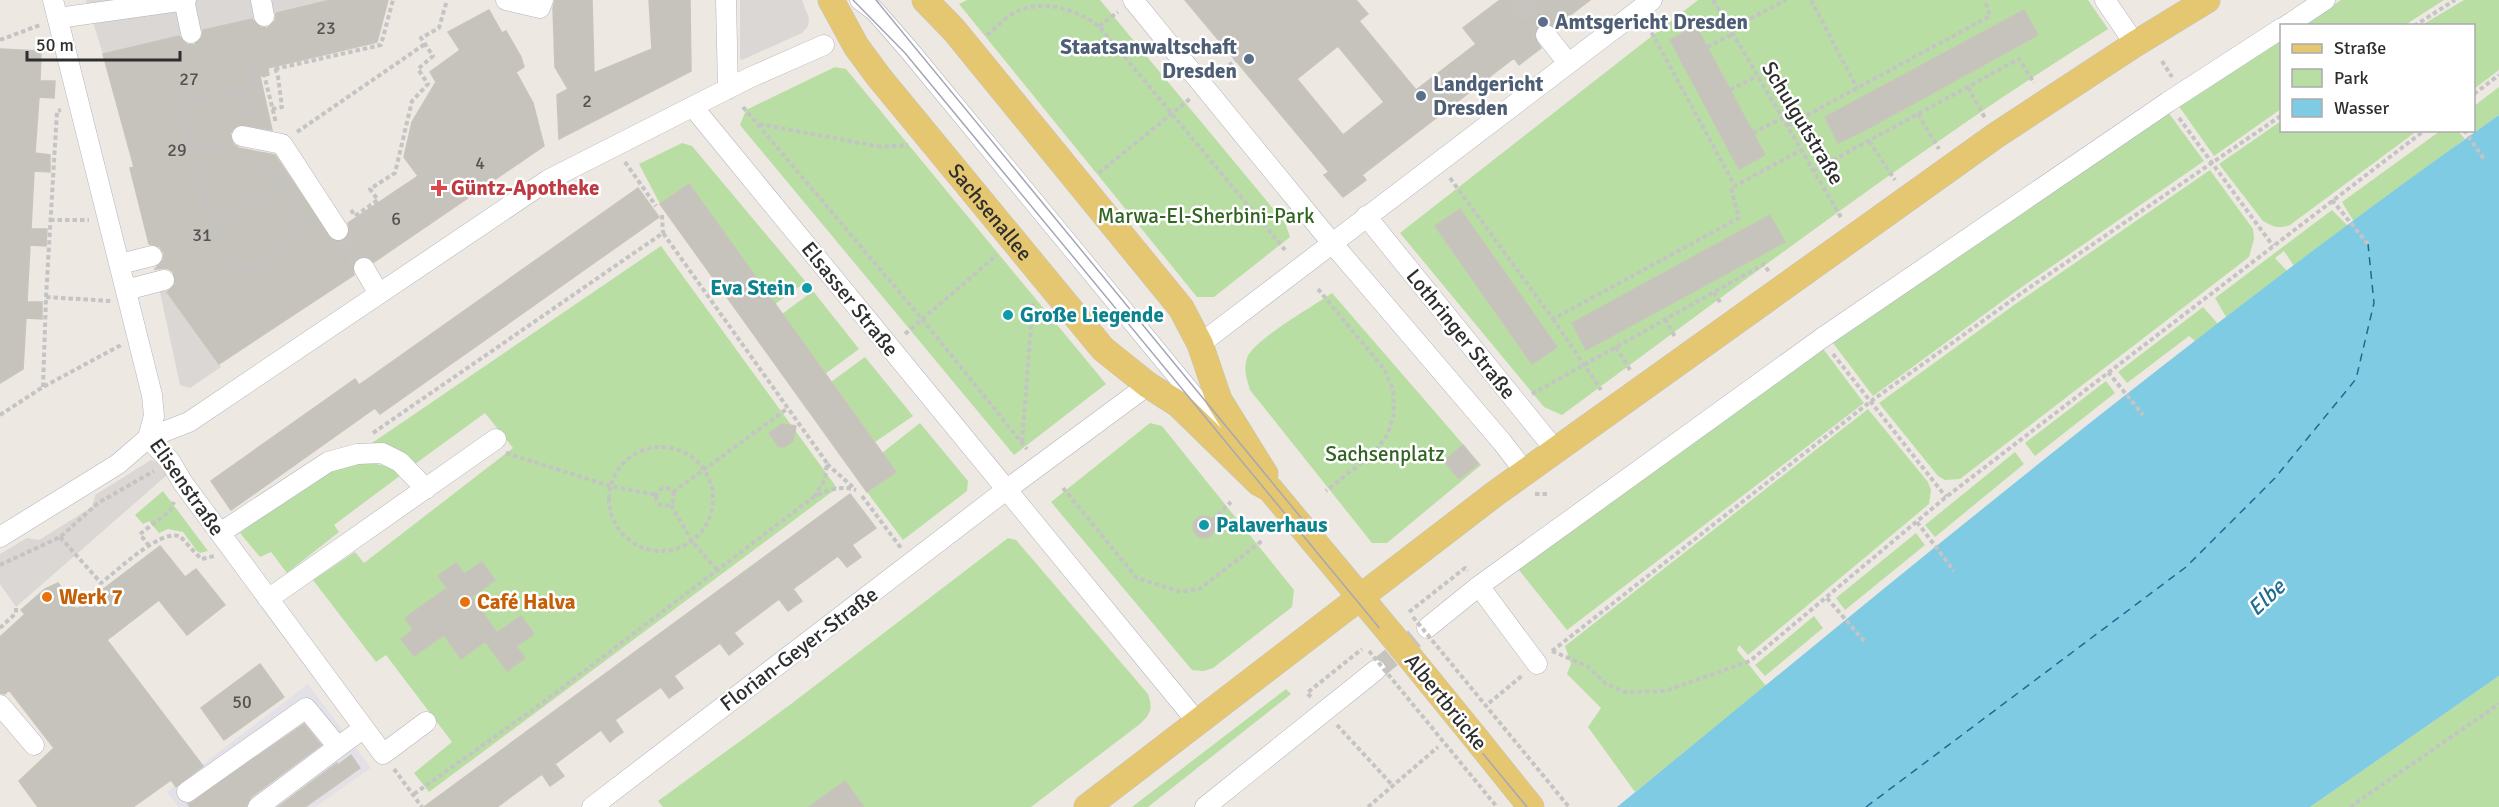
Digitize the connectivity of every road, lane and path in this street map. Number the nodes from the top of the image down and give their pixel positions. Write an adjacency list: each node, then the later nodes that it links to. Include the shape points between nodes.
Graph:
1 (185, 0): 20 (street); 25 (street)
2 (393, 0): 38 (path, via 381,45)
3 (447, 0): 29 (path, via 440,28 421,38)
4 (506, 0): 5 (street, via 540,8)
5 (543, 0)
6 (726, 0): 47 (street)
7 (831, 0): 122 (main road, Sachsenallee, via 878,76 1103,349)
8 (860, 0): 143 (street, via 876,11 909,50)
9 (926, 0): 119 (main road, via 1151,270 1181,308)
10 (1133, 0): 99 (street)
11 (1713, 0): 24 (path, Schulgutstraße)
12 (1786, 0): 24 (path)
13 (1811, 0): 46 (path)
14 (1985, 0): 46 (path, via 1990,16)
15 (2105, 0): 30 (street)
16 (2207, 0): 30 (main road)
17 (2325, 0): 21 (street)
18 (2455, 0): 22 (path)
19 (1645, 5): 36 (street); 85 (path)
20 (55, 9): 28 (path); 55 (street, Elisenstraße)
21 (2289, 24)
22 (2417, 24)
23 (2280, 29): 53 (street)
24 (1731, 32): 32 (path); 42 (path, Schulgutstraße)
25 (191, 33)
26 (1546, 35): 36 (street)
27 (981, 39): 59 (path, via 1019,10 1055,5 1081,14 1099,26)
28 (0, 40)
29 (425, 44): 69 (path, via 296,132); 88 (path, via 433,56 418,69 428,84 412,101 395,172 370,189 378,200 355,216)
30 (2135, 44): 52 (main road)
31 (824, 45): 47 (street)
32 (1707, 48)
33 (1237, 59): 39 (path)
34 (273, 61): 38 (path)
35 (2162, 61): 44 (path)
36 (1568, 63): 79 (street)
37 (253, 66): 40 (path)
38 (275, 69): 58 (path, via 282,107)
39 (1225, 69)
40 (254, 71): 51 (path, via 254,88); 54 (path, via 263,70)
41 (2499, 75): 49 (path)
42 (1758, 76): 48 (path); 62 (path, Schulgutstraße)
43 (189, 79): 51 (path)
44 (2176, 83)
45 (1968, 87): 52 (path, via 2019,59); 60 (path); 68 (path)
46 (1857, 88): 64 (path)
47 (728, 89): 57 (street)
48 (1730, 90)
49 (2475, 93)
50 (1193, 97): 59 (path)
51 (195, 102): 73 (path, via 182,105)
52 (2046, 102): 68 (main road)
53 (2168, 102): 80 (path); 118 (street)
54 (270, 103)
55 (80, 105): 92 (path, via 57,111); 93 (street, Elisenstraße)
56 (743, 106): 63 (path)
57 (693, 107): 74 (street); 144 (street, Elsasser Straße)
58 (272, 109)
59 (1172, 114): 83 (path); 103 (path)
60 (1918, 114): 70 (path); 81 (path)
61 (2280, 116): 80 (path)
62 (1782, 118): 64 (path, Schulgutstraße); 67 (path)
63 (758, 124): 72 (path, via 882,147); 114 (path)
64 (1787, 126): 76 (path, Schulgutstraße)
65 (2422, 132): 87 (path)
66 (2465, 132): 78 (path)
67 (1753, 133)
68 (1995, 136): 81 (main road)
69 (303, 141)
70 (1869, 141): 82 (path); 86 (path)
71 (239, 142): 73 (path); 95 (street, via 282,144)
72 (913, 143)
73 (192, 145): 75 (path); 94 (path)
74 (615, 147): 89 (path); 110 (street, via 548,180)
75 (177, 150)
76 (1801, 150): 82 (path, Schulgutstraße); 85 (path)
77 (261, 157): 84 (path)
78 (2484, 159)
79 (1438, 162): 91 (street); 115 (path)
80 (2211, 163): 101 (path); 124 (path)
81 (1950, 167): 86 (main road)
82 (1814, 171): 98 (path, Schulgutstraße)
83 (1094, 177)
84 (281, 185): 94 (path); 94 (path, via 310,229 244,273)
85 (1735, 186): 115 (path, via 1731,188 1739,218)
86 (1907, 198): 98 (main road)
87 (2332, 200): 100 (path); 101 (path)
88 (349, 206)
89 (656, 206)
90 (662, 215): 96 (path)
91 (1366, 216): 99 (street); 125 (street, Lothringer Straße)
92 (50, 220): 93 (path); 112 (path)
93 (109, 220): 105 (street, Elisenstraße)
94 (213, 230): 97 (path)
95 (338, 230)
96 (663, 233): 126 (path); 130 (path)
97 (202, 235)
98 (1852, 236): 108 (main road)
99 (1332, 243): 119 (street); 139 (street)
100 (2368, 244)
101 (2272, 246): 121 (path)
102 (1002, 250): 114 (path)
103 (1286, 250)
104 (152, 256): 105 (street)
105 (120, 264): 111 (street, Elisenstraße)
106 (364, 268): 110 (street)
107 (164, 280): 111 (street)
108 (1781, 288): 120 (path, via 1764,264); 127 (main road)
109 (1318, 289): 145 (path, via 1384,369 1393,389 1394,413 1389,434 1376,452)
110 (379, 294): 131 (street, via 189,422)
111 (128, 296): 112 (path); 117 (street, Elisenstraße)
112 (46, 297): 123 (path)
113 (1033, 298): 132 (path)
114 (922, 319): 116 (path); 132 (path)
115 (1552, 319): 120 (path)
116 (904, 335)
117 (138, 336): 123 (path); 131 (street, Elisenstraße, via 152,395 154,416)
118 (1822, 338): 124 (path); 167 (street)
119 (1200, 344): 143 (main road, via 1219,400 1267,477)
120 (1584, 365): 125 (path); 127 (path)
121 (2108, 372): 129 (path); 150 (path)
122 (1148, 385): 143 (main road, via 1178,404 1259,483); 144 (street)
123 (43, 387): 128 (path)
124 (1870, 402): 150 (path); 178 (path)
125 (1516, 403): 135 (street, Lothringer Straße)
126 (788, 408): 136 (path); 137 (path)
127 (1613, 409): 135 (main road)
128 (0, 415)
129 (2143, 415)
130 (366, 437)
131 (148, 438): 156 (street, via 118,464); 158 (street, Elisenstraße, via 170,461)
132 (1022, 443): 134 (path)
133 (500, 446): 140 (path); 142 (street)
134 (1027, 449)
135 (1556, 451): 139 (main road)
136 (827, 464): 148 (path, via 825,479); 148 (path, via 856,490 837,488)
137 (703, 468): 140 (path, via 686,453 651,448 621,465); 146 (path); 160 (path, via 714,501 708,524)
138 (156, 470): 157 (path, via 99,503)
139 (1525, 472): 168 (main road)
140 (610, 486): 147 (path); 160 (path, via 614,524 631,543 643,549 669,551)
141 (1063, 488): 159 (path, via 1137,578 1181,592 1201,588)
142 (426, 489): 158 (street, via 400,462 382,453 357,454 328,462); 170 (street)
143 (1270, 489): 168 (main road)
144 (1006, 490): 186 (street); 197 (street, Florian-Geyer-Straße)
145 (1326, 491)
146 (673, 492): 147 (path, via 664,488); 152 (path)
147 (656, 495): 152 (path, via 660,506)
148 (815, 496): 165 (path)
149 (862, 496): 162 (path)
150 (1946, 497): 155 (path)
151 (1231, 502): 154 (path)
152 (671, 504): 160 (path)
153 (170, 511): 161 (path, via 140,534)
154 (1212, 520)
155 (1917, 522): 166 (path); 169 (path)
156 (0, 537)
157 (60, 537): 161 (path, via 101,584); 163 (path)
158 (225, 540): 161 (path, via 212,557 201,559 178,536 164,537); 170 (street, Elisenstraße)
159 (1263, 540)
160 (692, 541): 165 (path)
161 (149, 546)
162 (900, 546)
163 (0, 565)
164 (1465, 568): 172 (path)
165 (717, 570): 194 (path)
166 (1954, 571)
167 (1479, 586): 173 (street); 179 (street)
168 (1360, 597): 186 (main road); 202 (main road, Albertbrücke, bridge)
169 (1827, 598): 175 (path); 178 (path, via 1750,661 1665,691 1624,692 1605,683 1587,666)
170 (268, 599): 187 (street, Elisenstraße)
171 (16, 607): 174 (path, via 16,613)
172 (1410, 612)
173 (1420, 622): 203 (path, bridge)
174 (0, 628)
175 (1864, 642)
176 (1362, 649): 184 (path, via 1307,693)
177 (1369, 651): 201 (path, bridge)
178 (1552, 651): 179 (path)
179 (1537, 664): 181 (path)
180 (1376, 670): 184 (street)
181 (1489, 703)
182 (2499, 704): 204 (path)
183 (0, 705): 188 (street)
184 (1324, 711): 192 (path); 199 (street)
185 (426, 722): 191 (street)
186 (1198, 723): 198 (main road)
187 (364, 728): 189 (street); 191 (street, Elisenstraße)
188 (34, 745)
189 (338, 747): 193 (street, via 306,708); 195 (street)
190 (1438, 747): 192 (path)
191 (383, 754): 194 (path)
192 (1393, 786): 200 (path)
193 (187, 792)
194 (414, 794): 196 (path)
195 (258, 807)
196 (422, 807)
197 (592, 807)
198 (1087, 807)
199 (1205, 807)
200 (1368, 807)
201 (1497, 807)
202 (1532, 807)
203 (1569, 807)
204 (2350, 807)

